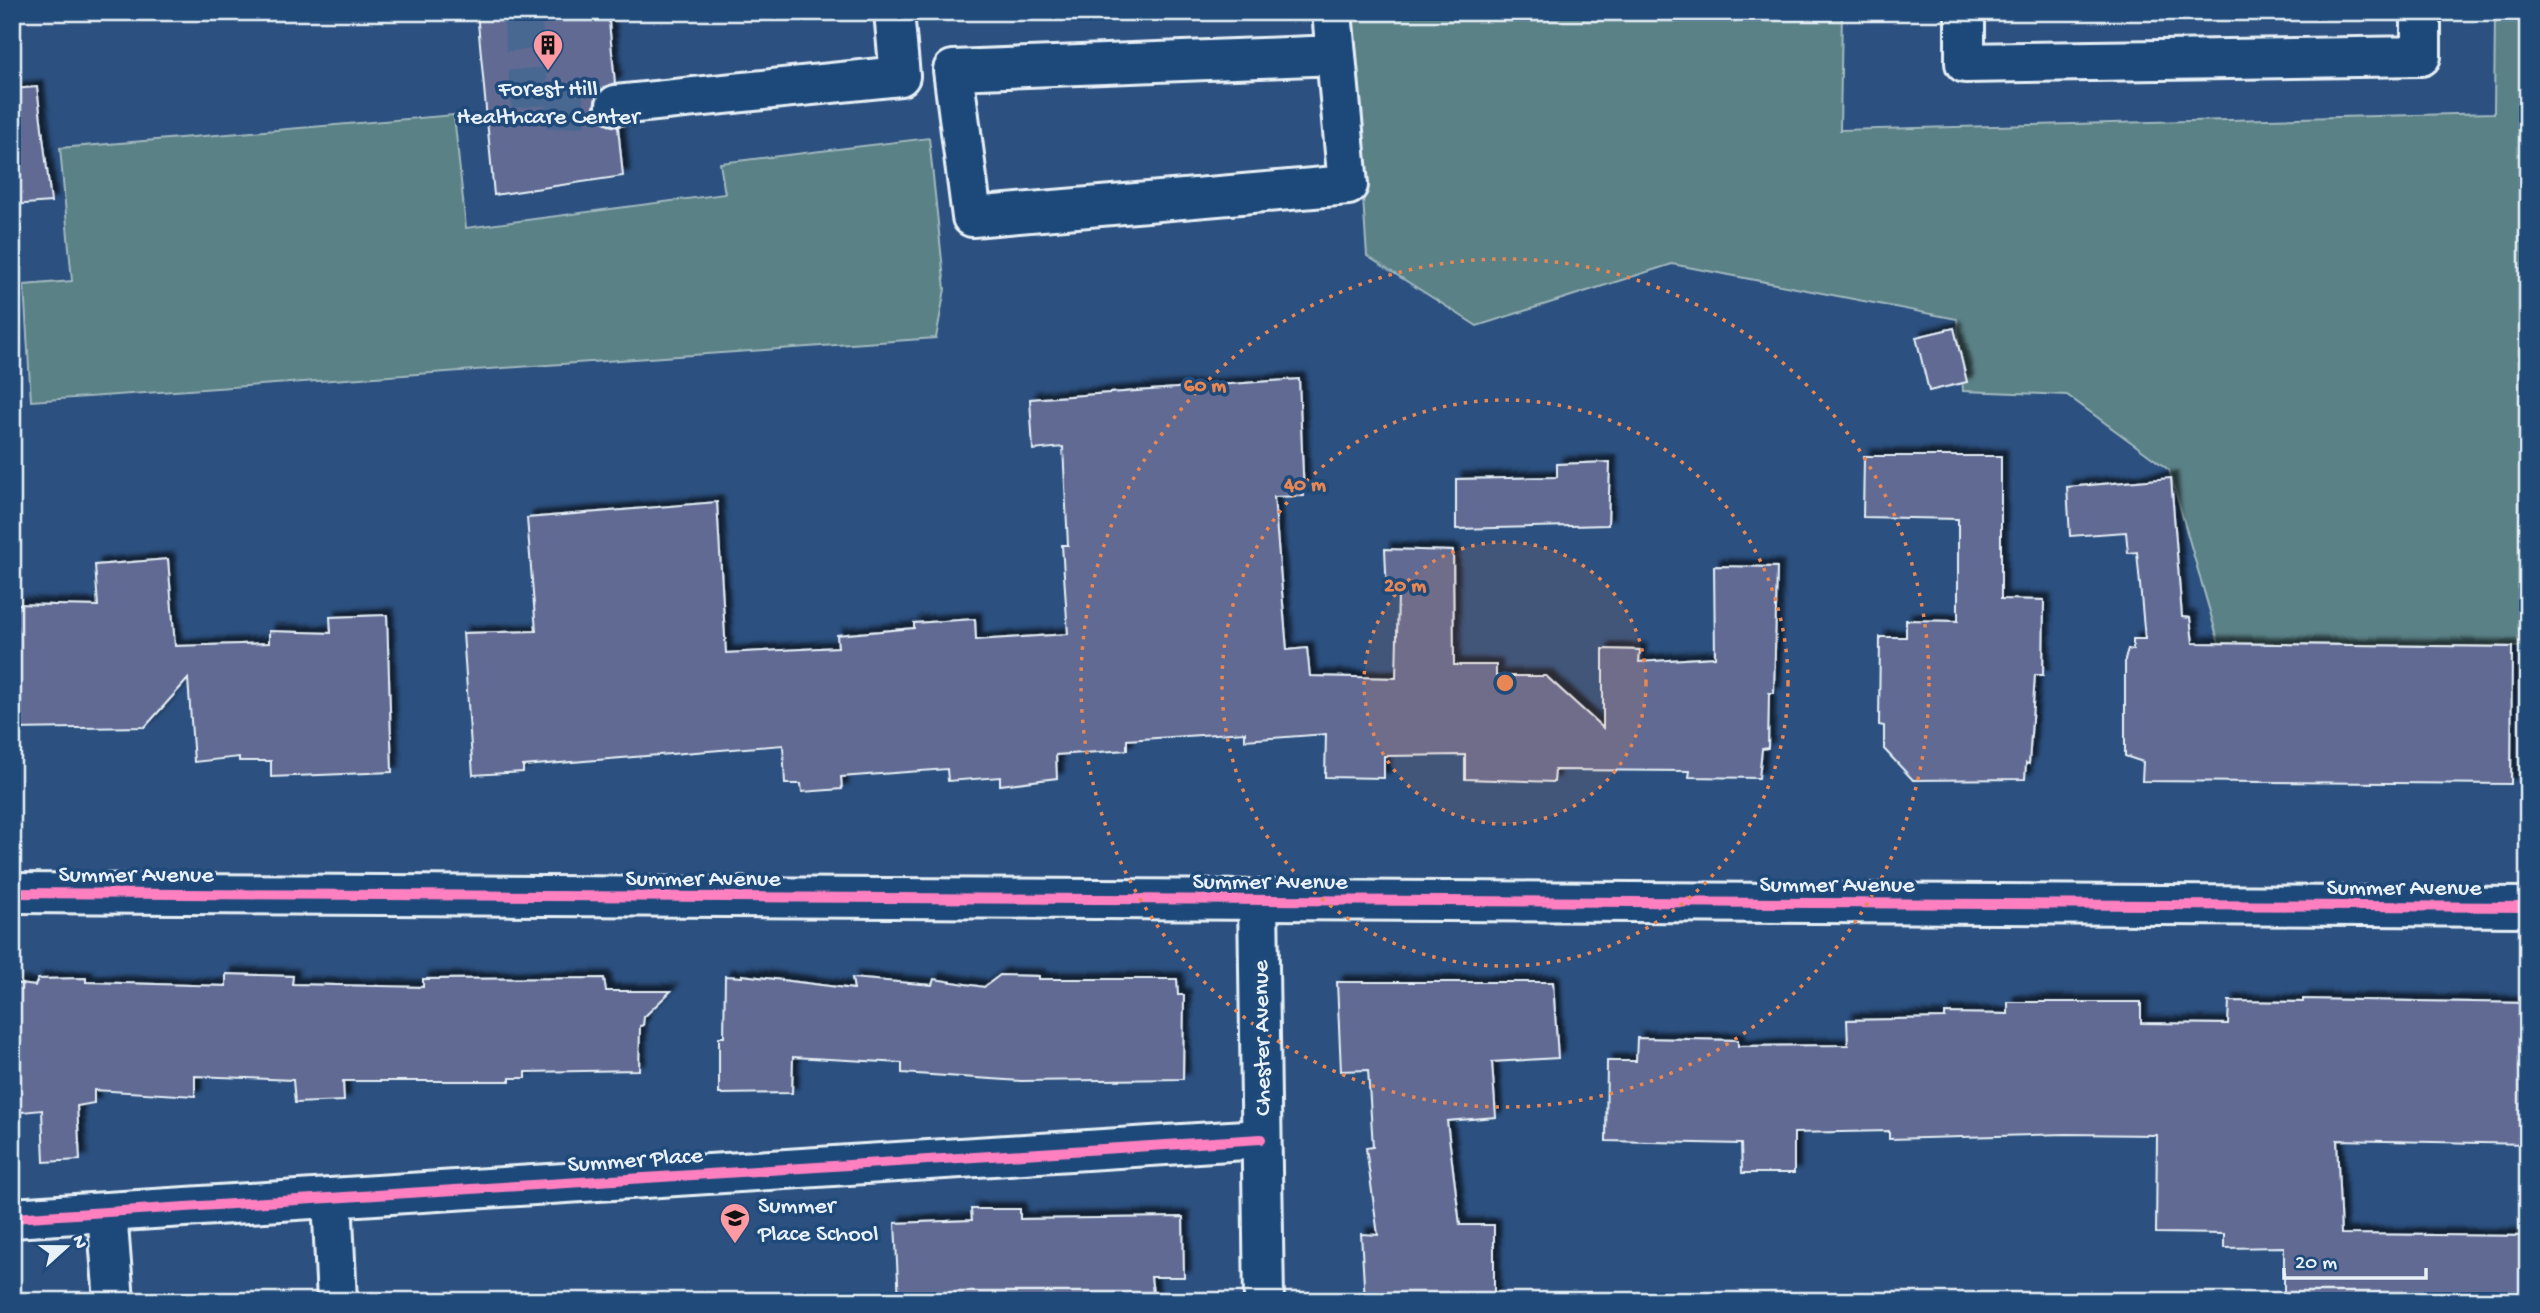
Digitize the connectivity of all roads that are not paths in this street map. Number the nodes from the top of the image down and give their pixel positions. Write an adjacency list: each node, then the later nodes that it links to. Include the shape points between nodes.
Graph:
1 (894, 12): 6 (street, via 900,76)
2 (1332, 12): 5 (street)
3 (1965, 12): 4 (street, via 1965,63 2421,56)
4 (2421, 12)
5 (1336, 55): 5 (street, via 1348,185 972,217 953,70)
6 (616, 105)
7 (12, 893): 8 (street, Summer Avenue)
8 (1258, 901): 9 (street, Summer Avenue); 10 (street, Chester Avenue)
9 (2528, 907)
10 (1261, 1139): 11 (street, Summer Place); 16 (street, Chester Avenue)
11 (332, 1198): 12 (street, Summer Place); 15 (street)
12 (107, 1212): 13 (street, Summer Place); 14 (street)
13 (12, 1218)
14 (114, 1301)
15 (337, 1301)
16 (1264, 1301)

